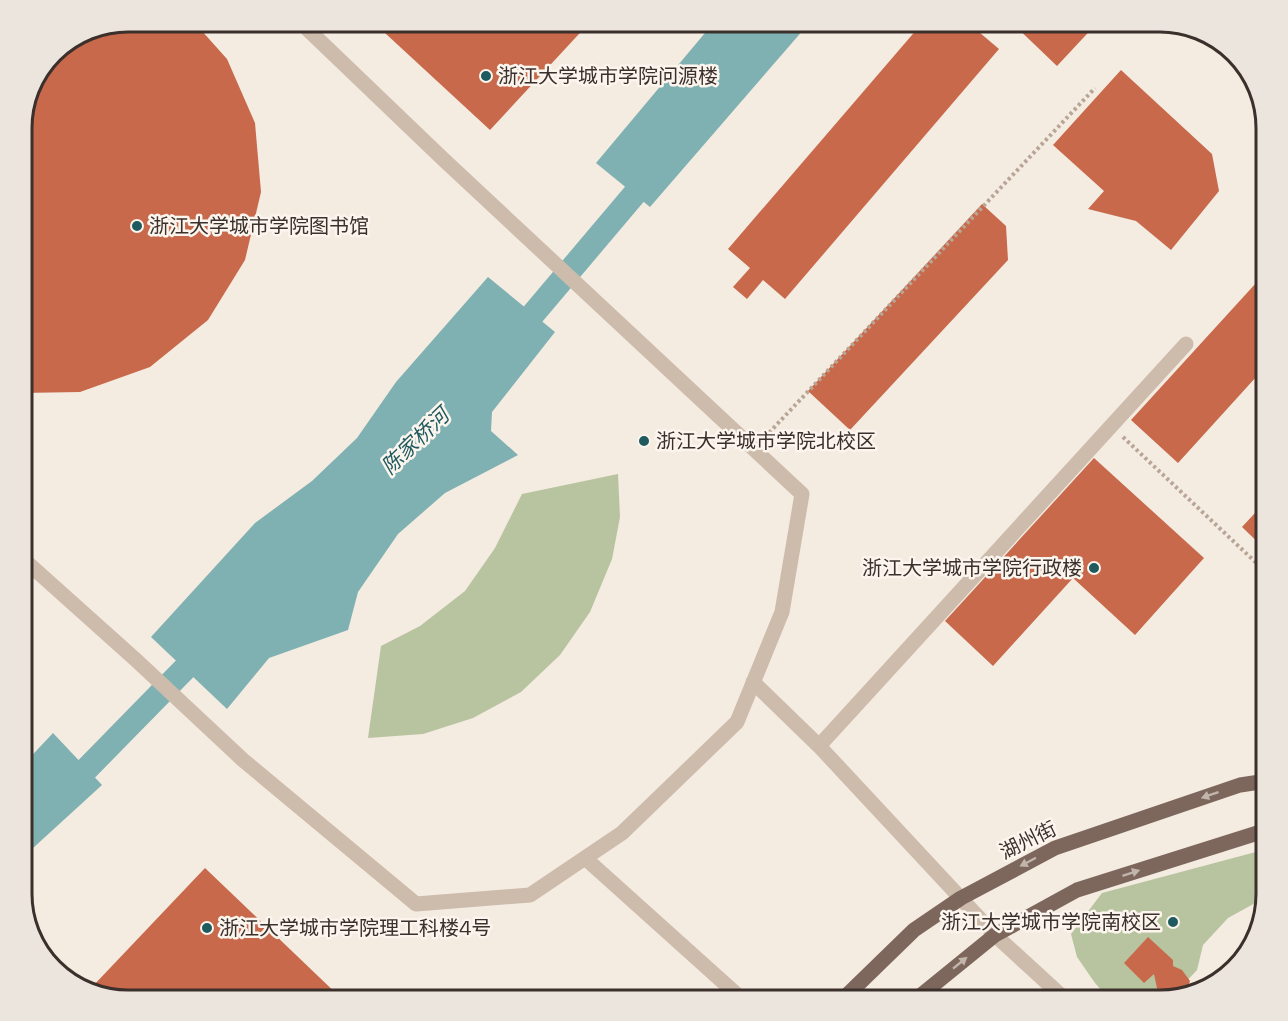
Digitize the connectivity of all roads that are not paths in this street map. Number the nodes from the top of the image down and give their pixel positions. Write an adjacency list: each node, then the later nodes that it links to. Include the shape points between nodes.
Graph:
1 (310, 32): 4 (street, via 802,494 782,612)
2 (1186, 344): 5 (street)
3 (32, 569): 8 (street, via 243,760 416,904 530,896)
4 (753, 682): 5 (street); 8 (street, via 737,722 622,833)
5 (819, 746): 9 (street)
6 (1256, 783): 9 (main road, 湖州街, one-way to 9, via 1055,848)
7 (1256, 833): 10 (main road, one-way to 7, via 1077,890)
8 (585, 858): 11 (street)
9 (961, 898): 10 (street); 12 (main road, 湖州街, via 914,930)
10 (995, 935): 13 (main road, one-way to 10); 14 (street)
11 (732, 990)
12 (852, 990)
13 (927, 990)
14 (1055, 990)

